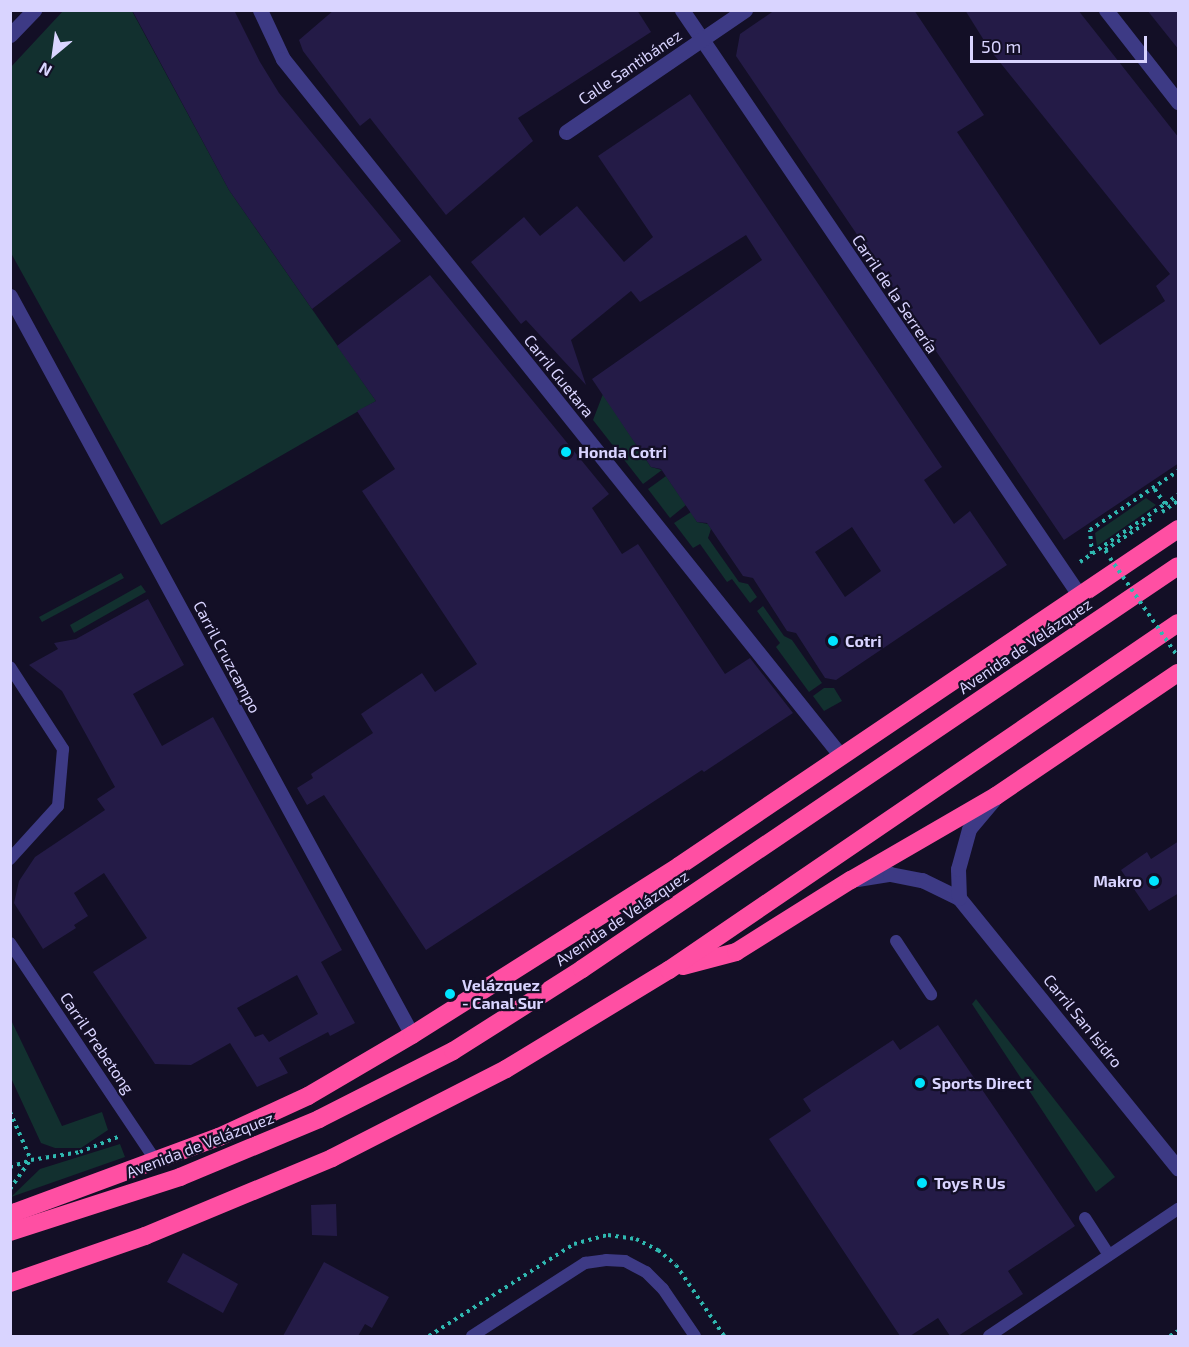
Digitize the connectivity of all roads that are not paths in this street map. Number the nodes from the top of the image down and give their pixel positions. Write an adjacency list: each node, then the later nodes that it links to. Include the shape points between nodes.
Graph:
1 (34, 10): 6 (street)
2 (260, 10): 17 (street, Carril Guetara, via 283,59)
3 (682, 10): 7 (street, Carril de la Serrería)
4 (745, 10): 7 (street, Calle Santibánez)
5 (1107, 10): 8 (street)
6 (10, 35)
7 (701, 40): 9 (street, Calle Santibánez); 13 (street, Carril de la Serrería)
8 (1179, 102)
9 (566, 132)
10 (10, 296): 26 (street, Carril Cruzcampo)
11 (1179, 529): 13 (highway)
12 (1179, 566): 32 (highway, Avenida de Velázquez, via 592,962 453,1051 319,1119 180,1177)
13 (1080, 596): 17 (highway)
14 (1179, 622): 24 (highway)
15 (10, 667): 19 (lane, via 63,749 58,806)
16 (1179, 673): 18 (highway)
17 (841, 756): 26 (highway, via 679,866)
18 (996, 796): 20 (highway); 21 (street, via 969,829 958,869)
19 (10, 860)
20 (851, 880): 21 (street, via 890,874 922,880); 24 (highway, via 736,952)
21 (959, 898): 28 (street, Carril San Isidro)
22 (896, 941): 25 (lane)
23 (10, 943): 27 (lane, Carril Prebetong)
24 (669, 970): 34 (highway, via 506,1069 332,1158 145,1236)
25 (931, 994)
26 (412, 1035): 27 (highway, via 308,1095 219,1137)
27 (156, 1161): 30 (highway)
28 (1179, 1168)
29 (1179, 1209): 33 (lane)
30 (10, 1216)
31 (1085, 1218): 33 (lane)
32 (10, 1232)
33 (1109, 1255): 37 (lane)
34 (10, 1283)
35 (472, 1336): 36 (lane, via 585,1263 606,1260 625,1261 646,1272 663,1289)
36 (695, 1336)
37 (989, 1336)

